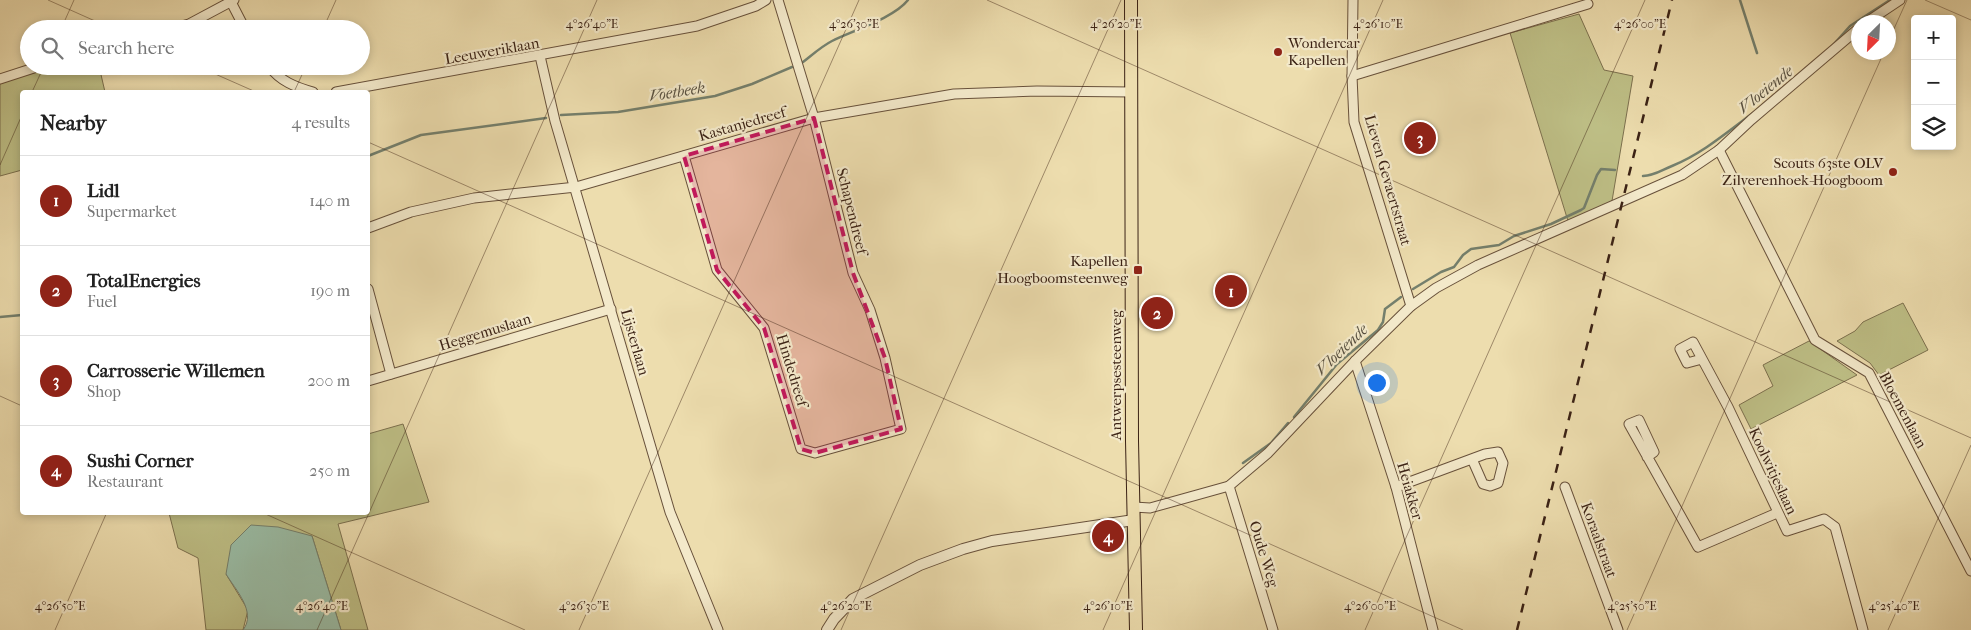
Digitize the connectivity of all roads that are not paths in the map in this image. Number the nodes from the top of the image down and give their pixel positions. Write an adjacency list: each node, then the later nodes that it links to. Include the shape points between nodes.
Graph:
1 (766, 0): 12 (street, Leeuweriklaan, via 697,26)
2 (778, 0): 20 (street, Schapendreef)
3 (1131, 0): 19 (main road, Antwerpsesteenweg)
4 (1353, 0): 15 (street, Lieven Gevaertstraat)
5 (1900, 0): 8 (street)
6 (231, 1): 9 (street); 10 (street)
7 (1588, 4): 15 (street)
8 (1878, 15)
9 (196, 20)
10 (240, 20)
11 (1851, 35): 21 (street)
12 (540, 56): 18 (street, Leeuweriklaan); 23 (street, Lijsterlaan, via 555,121)
13 (20, 72): 16 (street)
14 (275, 75): 17 (street)
15 (1352, 76): 26 (street, Lieven Gevaertstraat, via 1354,122)
16 (0, 79)
17 (306, 90)
18 (347, 90)
19 (1132, 92): 20 (street, Kastanjedreef, via 954,94); 39 (main road, Antwerpsesteenweg)
20 (814, 118): 22 (street, Kastanjedreef); 32 (street, Schapendreef, via 854,274 886,358)
21 (1719, 150): 26 (street, via 1682,175 1478,265); 40 (street, Bloemenlaan, via 1815,340 1869,373)
22 (684, 156): 23 (street, Kastanjedreef); 32 (street, Hindedreef, via 717,270 764,328 801,449 815,453)
23 (576, 187): 24 (street, Kastanjedreef, via 474,198 411,212); 27 (street, Lijsterlaan)
24 (370, 227)
25 (370, 296): 30 (street)
26 (1411, 306): 29 (street)
27 (611, 308): 30 (street, Heggemuslaan); 41 (street, Lijsterlaan, via 670,512)
28 (1702, 359): 38 (street, Koolwitjeslaan)
29 (1355, 361): 35 (street, via 1268,453); 36 (street, Heiakker)
30 (391, 374): 31 (street, Heggemuslaan)
31 (370, 380)
32 (901, 428)
33 (1647, 457): 38 (street, via 1698,547)
34 (1472, 459): 36 (street)
35 (1230, 486): 39 (street); 44 (street, Oude Weg)
36 (1396, 487): 45 (street, Heiakker)
37 (1565, 487): 46 (street, Koraalstraat)
38 (1777, 513): 47 (street, Koolwitjeslaan, via 1787,531 1824,518 1835,527)
39 (1134, 514): 42 (street, via 963,548 883,582 853,599); 43 (main road, Antwerpsesteenweg)
40 (1971, 571)
41 (718, 630)
42 (827, 630)
43 (1136, 630)
44 (1273, 630)
45 (1433, 630)
46 (1618, 630)
47 (1864, 630)

